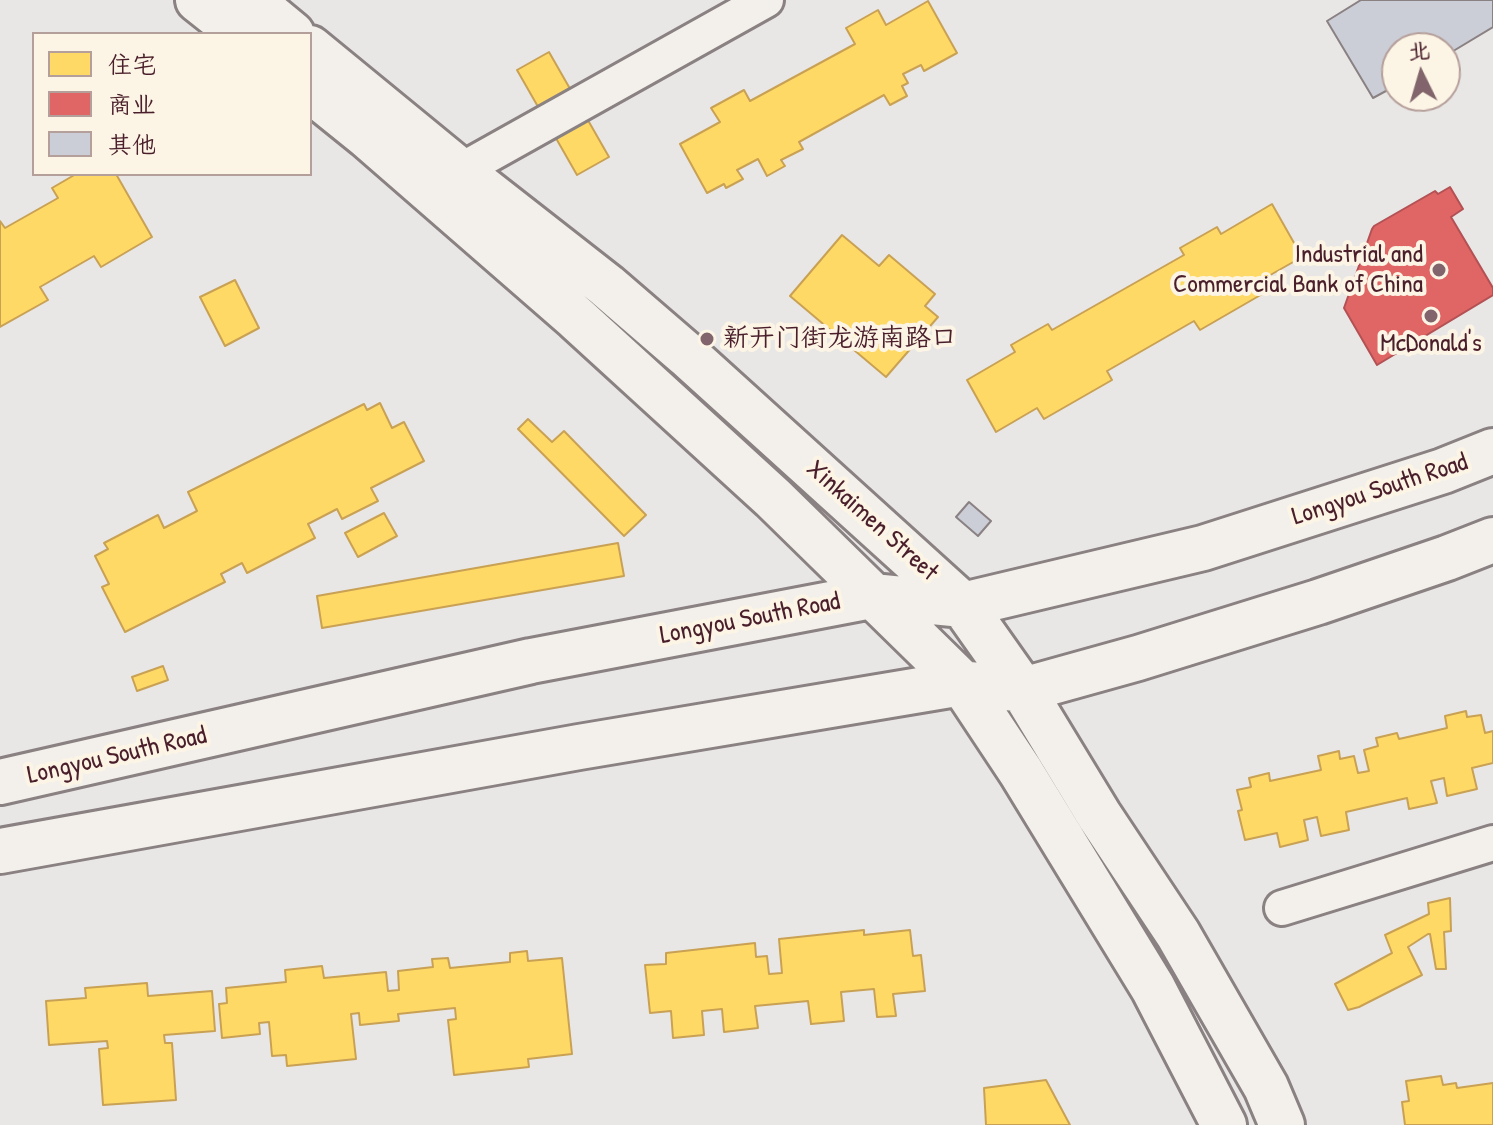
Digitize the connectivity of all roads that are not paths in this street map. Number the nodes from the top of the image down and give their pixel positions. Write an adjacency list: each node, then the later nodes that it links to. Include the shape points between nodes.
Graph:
1 (198, 0): 4 (main road)
2 (251, 0): 5 (main road)
3 (766, 0): 8 (street)
4 (238, 32)
5 (290, 32)
6 (312, 50): 8 (main road, Xinkaimen Street)
7 (312, 92): 11 (main road, Xinkaimen Street, via 576,318)
8 (460, 171): 12 (main road, Xinkaimen Street, via 687,355)
9 (1493, 451): 12 (main road, Longyou South Road, via 1203,548)
10 (1493, 540): 14 (main road, via 1318,602)
11 (872, 596): 12 (main road, Longyou South Road); 13 (main road, Xinkaimen Street); 15 (main road, Longyou South Road, via 531,661)
12 (963, 605): 14 (main road, Xinkaimen Street)
13 (962, 683): 14 (main road); 17 (main road); 19 (main road, Xinkaimen Street, via 1153,988)
14 (1023, 690): 20 (main road, Xinkaimen Street, via 1178,934 1266,1087)
15 (0, 782)
16 (1493, 843): 18 (street)
17 (0, 851)
18 (1282, 908)
19 (1224, 1125)
20 (1282, 1125)

